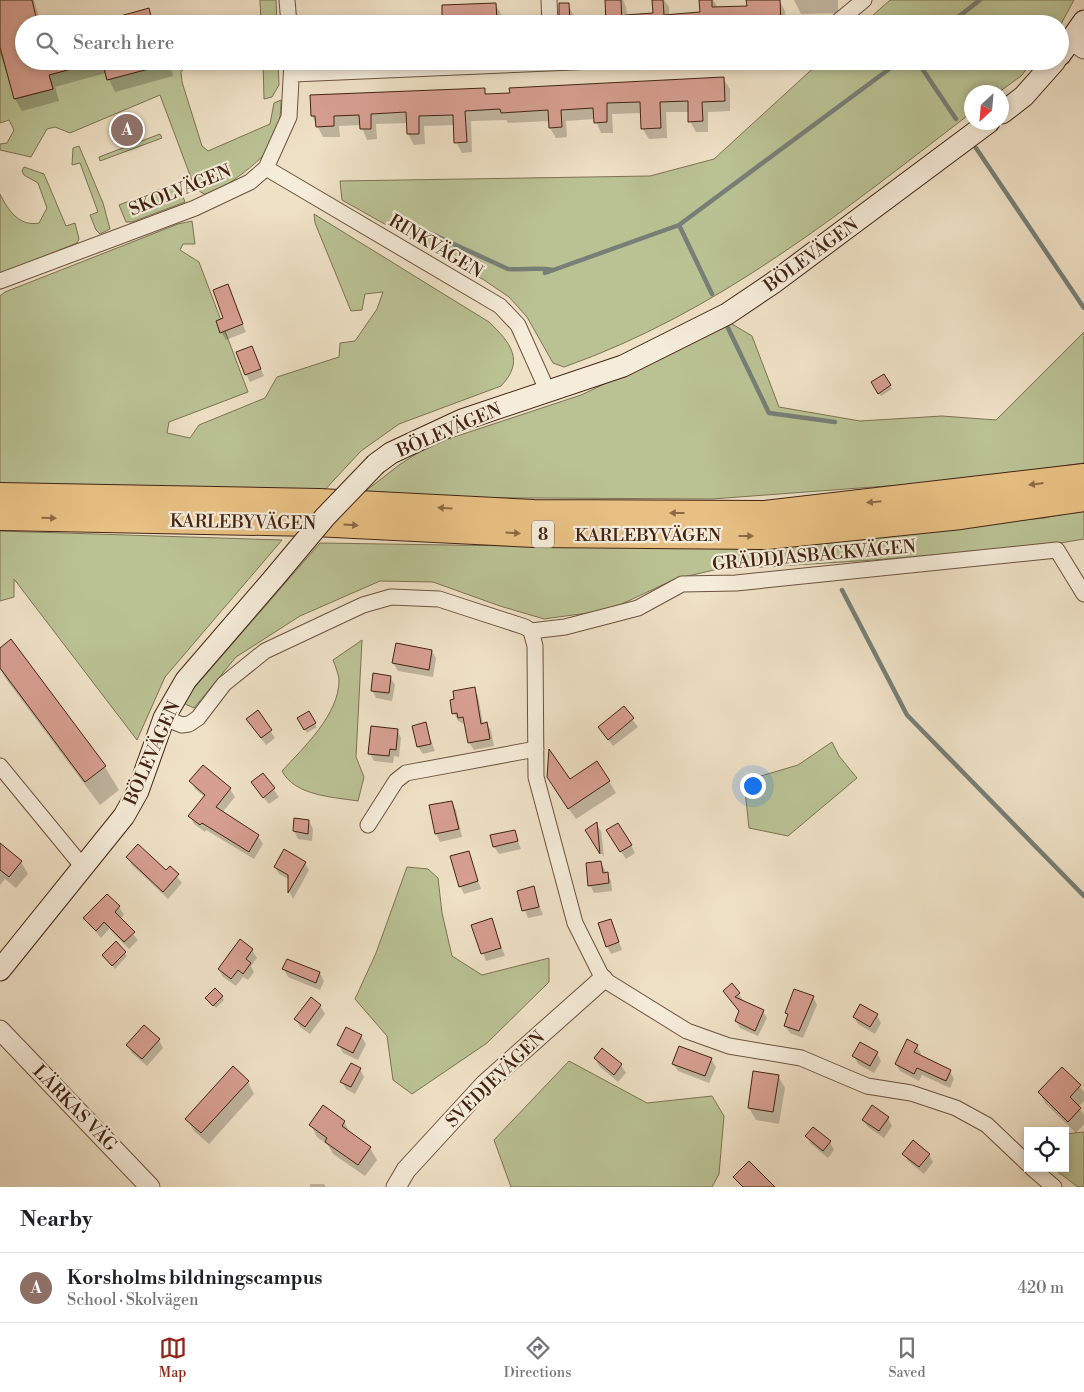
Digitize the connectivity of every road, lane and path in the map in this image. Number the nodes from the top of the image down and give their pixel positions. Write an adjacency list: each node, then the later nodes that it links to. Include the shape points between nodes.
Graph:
1 (287, 0): 4 (street)
2 (549, 0): 5 (street)
3 (864, 0): 6 (street)
4 (288, 15)
5 (550, 15)
6 (845, 15)
7 (1084, 21): 8 (main road)
8 (1072, 48)
9 (292, 70): 13 (street, SKOLVÄGEN, via 289,117)
10 (1048, 70): 11 (main road)
11 (1009, 108)
12 (978, 130): 15 (main road, BÖLEVÄGEN, via 727,314 623,366)
13 (266, 168): 14 (street, SKOLVÄGEN, via 250,182 195,208); 15 (street, RINKVÄGEN, via 500,306 518,325)
14 (0, 280)
15 (548, 392): 22 (main road, BÖLEVÄGEN, bridge, via 462,420 392,453 376,464 325,517 186,680)
16 (1084, 478): 17 (highway, KARLEBYVÄGEN / 8, one-way to 17, via 765,514 534,513 319,502)
17 (0, 496)
18 (1084, 498): 19 (highway, KARLEBYVÄGEN / 8, one-way to 18, via 314,523 534,534 767,536 961,516)
19 (0, 518)
20 (1084, 594): 21 (street, GRÄDDJASBACKVÄGEN, via 1057,550 736,583 682,584 638,608 601,619)
21 (531, 631): 22 (street, via 439,599 391,597 363,605 265,651 224,684 198,718 189,724 182,726); 23 (street, via 535,646)
22 (164, 718): 26 (main road, BÖLEVÄGEN, via 129,808)
23 (536, 749): 25 (street, via 406,773 396,781); 28 (street, via 536,777 575,923)
24 (0, 766): 26 (street)
25 (368, 825)
26 (83, 867): 27 (main road, BÖLEVÄGEN)
27 (0, 970)
28 (603, 979): 30 (street, via 687,1031 729,1046 800,1058 867,1086 911,1093 956,1108 987,1125); 33 (street, SVEDJEVÄGEN, via 485,1084 412,1163)
29 (0, 1030): 32 (street, LÄRKAS VÄG)
30 (1024, 1160)
31 (1037, 1172): 34 (street)
32 (150, 1187)
33 (396, 1187)
34 (1054, 1187)

